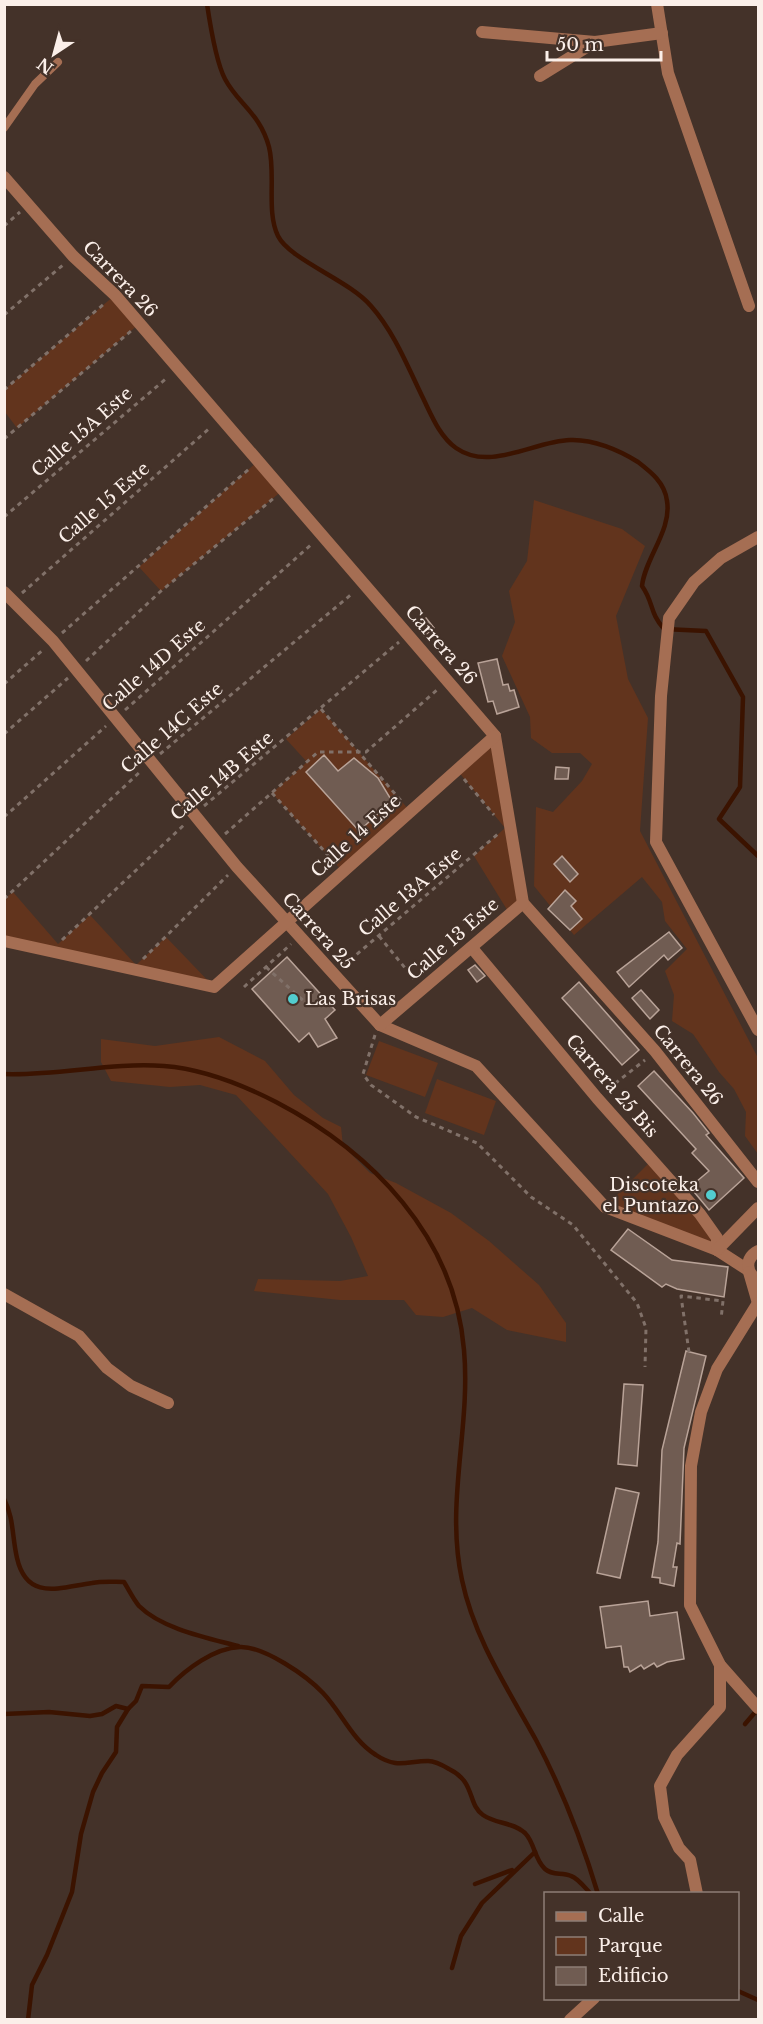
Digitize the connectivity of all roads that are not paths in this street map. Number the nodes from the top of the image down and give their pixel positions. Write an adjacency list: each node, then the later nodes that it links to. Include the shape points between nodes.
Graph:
1 (657, 4): 3 (street)
2 (482, 32): 4 (street)
3 (662, 33): 4 (street); 9 (street, via 668,73)
4 (595, 42): 6 (street)
5 (58, 62): 7 (lane, via 35,84)
6 (540, 76)
7 (4, 128)
8 (4, 177): 12 (street, Carrera 26, via 74,256 115,295)
9 (749, 306)
10 (759, 537): 18 (street, via 721,558 694,582 669,618 661,696 656,842)
11 (8, 597): 14 (street, Carrera 25, via 53,641 237,867)
12 (495, 736): 13 (street); 14 (street, Calle 14 Este)
13 (523, 903): 16 (street, Calle 13 Este); 19 (street, Carrera 26, via 655,1051)
14 (287, 922): 15 (street, Calle 14 Este, via 214,987); 17 (street, Carrera 25)
15 (4, 941)
16 (472, 948): 17 (street, Calle 13 Este); 22 (street, Carrera 25 Bis, via 700,1214 717,1238)
17 (380, 1025): 22 (street, Carrera 25, via 476,1066 605,1207)
18 (759, 1030)
19 (759, 1182)
20 (759, 1208): 22 (street)
21 (756, 1251): 22 (street, Carrera 25); 23 (street)
22 (720, 1252): 23 (street, Carrera 25)
23 (748, 1270): 24 (street, Carrera 25); 26 (street)
24 (759, 1280)
25 (4, 1294): 27 (street, via 79,1336 107,1368 131,1386)
26 (759, 1303): 28 (street, via 717,1369 701,1412 691,1466 690,1605)
27 (168, 1403)
28 (720, 1665): 29 (street); 30 (street, via 720,1707 677,1755 660,1786 664,1817 679,1848 690,1860)
29 (759, 1708)
30 (697, 1892)
31 (592, 2000): 32 (street)
32 (570, 2019)

